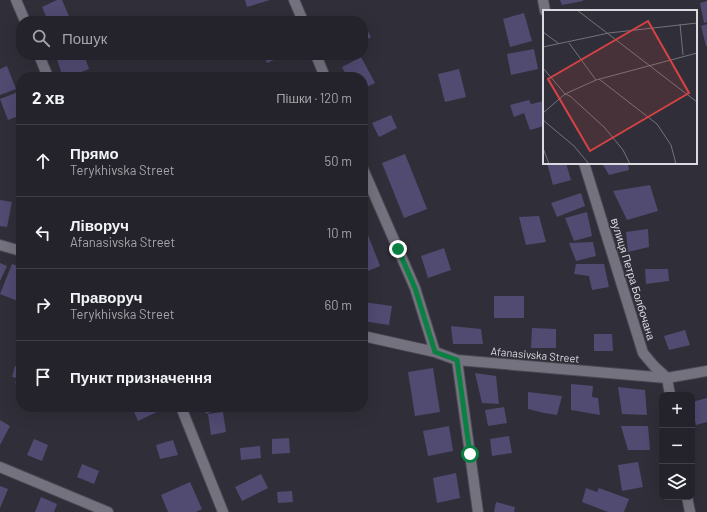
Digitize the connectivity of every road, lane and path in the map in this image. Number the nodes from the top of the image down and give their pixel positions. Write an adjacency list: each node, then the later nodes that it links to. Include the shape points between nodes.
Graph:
1 (16, 0): 5 (street)
2 (294, 0): 6 (street)
3 (543, 0): 4 (street)
4 (545, 10)
5 (23, 16)
6 (301, 16)
7 (41, 60): 9 (street)
8 (318, 60): 10 (street)
9 (46, 72)
10 (323, 72)
11 (584, 164): 19 (street, вулиця Петра Болбочана, via 644,353)
12 (368, 180): 16 (street, via 415,288)
13 (0, 245): 14 (street)
14 (16, 250)
15 (368, 337): 16 (street, Afanasivska Street)
16 (435, 352): 17 (street, Afanasivska Street)
17 (457, 360): 19 (street, Afanasivska Street); 26 (street)
18 (707, 370): 19 (street, Afanasivska Street)
19 (667, 378): 20 (street)
20 (669, 392)
21 (183, 412): 25 (street)
22 (0, 468): 24 (street)
23 (688, 500): 27 (street)
24 (108, 512)
25 (222, 512)
26 (478, 512)
27 (690, 512)

